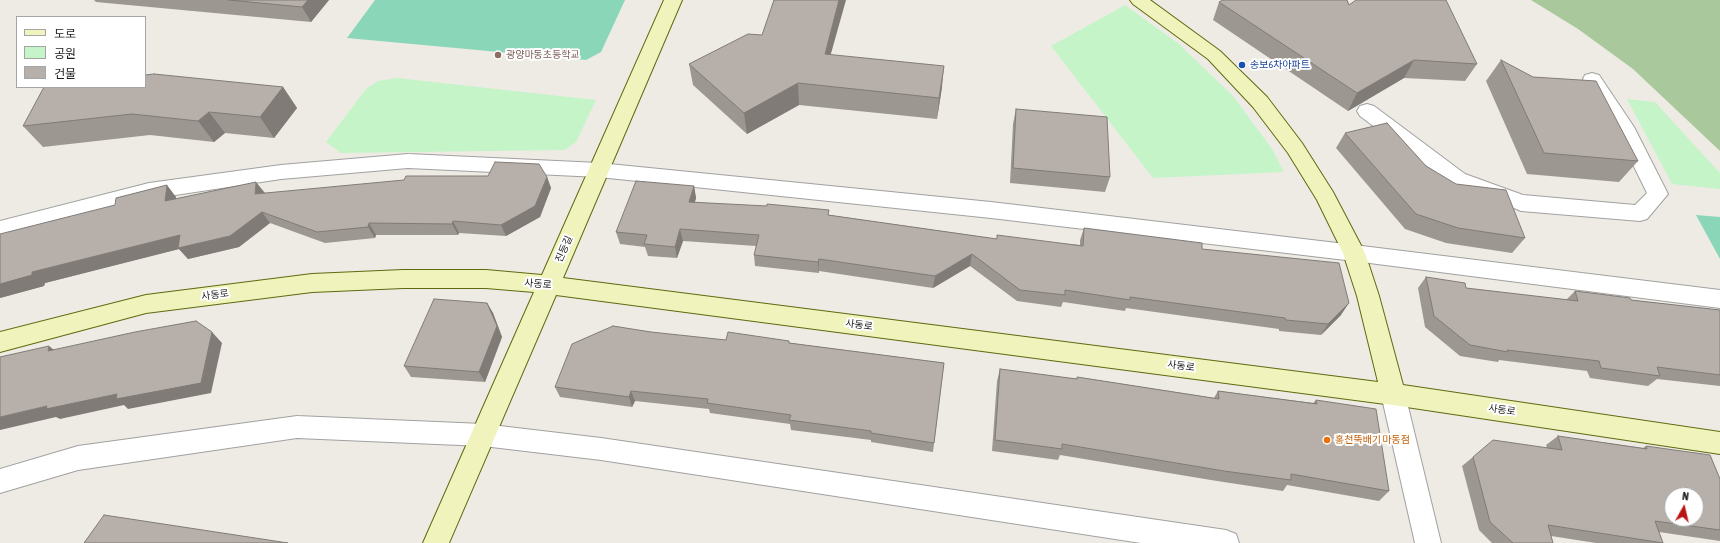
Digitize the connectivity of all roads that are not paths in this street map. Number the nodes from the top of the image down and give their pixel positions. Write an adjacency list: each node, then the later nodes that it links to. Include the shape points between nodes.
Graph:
1 (673, 0): 5 (street, 진등길)
2 (1139, 0): 7 (street, via 1214,55 1260,102 1295,148 1326,197)
3 (1592, 79): 4 (street, via 1627,132 1658,194 1640,213 1521,202 1458,179)
4 (1367, 111)
5 (599, 170): 6 (street, via 408,161 280,172 149,191); 7 (street, via 991,210); 8 (street, 진등길)
6 (0, 229)
7 (1354, 253): 9 (street); 11 (street, via 1368,296)
8 (548, 285): 10 (street, 사동로, via 478,279 312,283 146,304); 11 (street, 사동로); 12 (street, 진등길)
9 (1720, 299)
10 (0, 342)
11 (1393, 394): 13 (street, 사동로); 17 (street)
12 (483, 436): 14 (street, via 297,427 78,458); 15 (street, 진등길); 16 (street, via 601,448)
13 (1720, 443)
14 (0, 481)
15 (436, 543)
16 (1226, 543)
17 (1428, 543)

